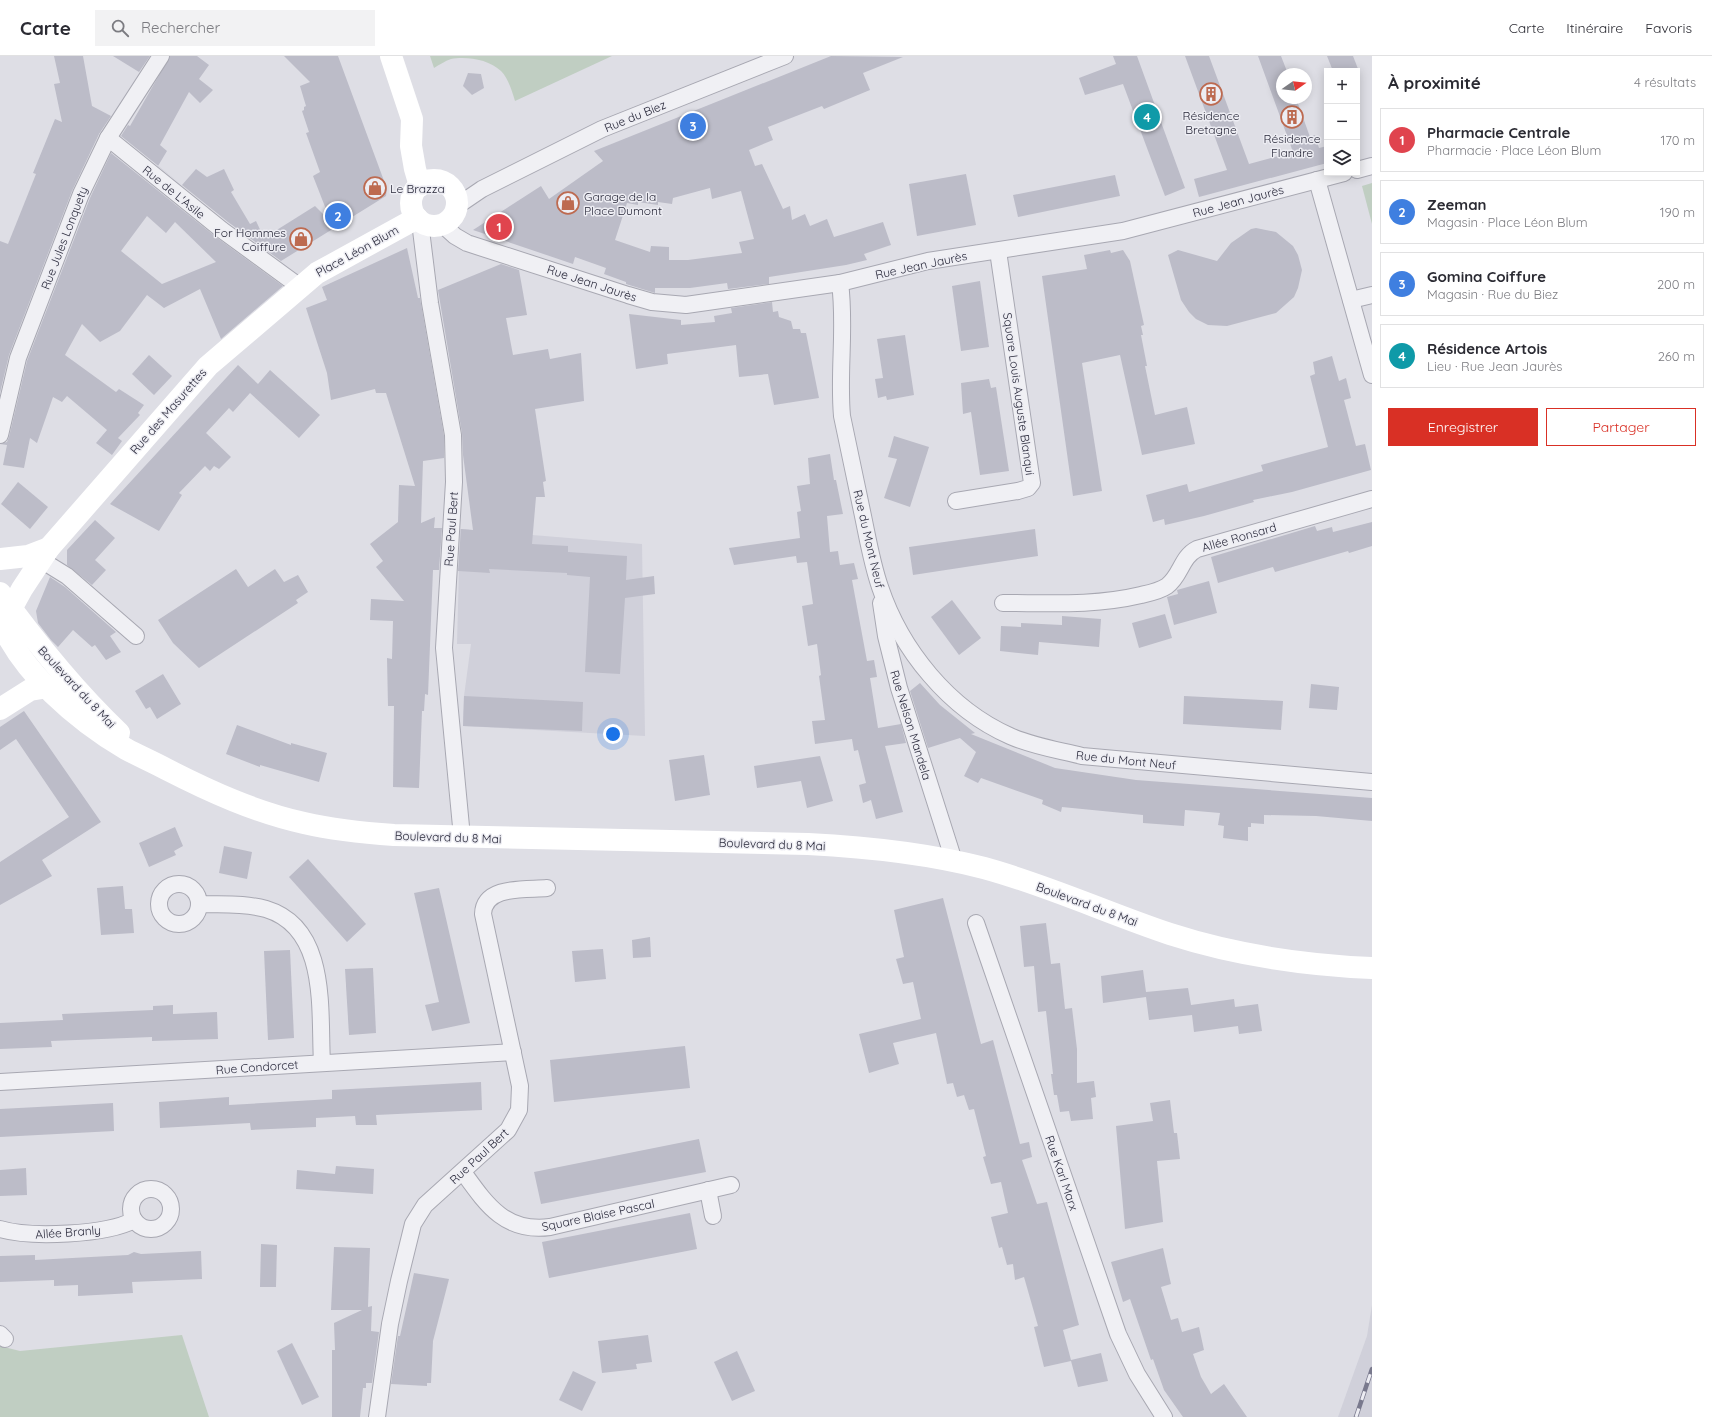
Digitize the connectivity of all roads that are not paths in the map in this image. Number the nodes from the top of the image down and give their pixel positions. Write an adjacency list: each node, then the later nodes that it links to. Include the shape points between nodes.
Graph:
1 (161, 56): 4 (street, Rue Jules Lonquety)
2 (391, 56): 9 (main road, via 412,119 411,146)
3 (785, 56): 10 (street, Rue du Biez, via 602,129 490,186)
4 (108, 138): 15 (street, Rue de L'Asile, via 222,230); 19 (street, Rue Jules Lonquety, via 81,194 18,358)
5 (1372, 166): 6 (street)
6 (1360, 169)
7 (1332, 176): 8 (street, Rue Jean Jaurès)
8 (1317, 180): 13 (street, Rue Jean Jaurès, via 1098,236); 17 (street)
9 (420, 186): 10 (main road, via 430,180 444,182 455,192); 11 (main road, via 412,200 412,209)
10 (457, 206): 12 (main road, via 453,217)
11 (419, 220): 12 (main road, via 431,226); 15 (main road, Place Léon Blum, via 324,268); 33 (street, Rue Paul Bert, via 430,303 454,440 444,654)
12 (443, 225): 14 (street, Rue Jean Jaurès, via 467,243 628,296 667,304 703,304)
13 (998, 251): 14 (street, Rue Jean Jaurès, via 928,261); 21 (street, Square Louis Auguste Blanqui, via 1032,483 1028,488 1018,491)
14 (840, 283): 24 (street, Rue du Mont Neuf, via 843,314 842,416)
15 (300, 287): 22 (main road, Rue des Masurettes, via 208,366)
16 (1372, 295): 17 (street)
17 (1351, 300): 18 (street)
18 (1372, 375)
19 (0, 435)
20 (1372, 499): 25 (street, Allée Ronsard, via 1197,549 1185,558 1176,576 1167,586 1152,592 1122,600 1098,602)
21 (956, 501)
22 (41, 554): 23 (main road); 26 (main road, Rue des Masurettes); 27 (street)
23 (0, 559)
24 (880, 587): 32 (street, Rue du Mont Neuf, via 904,637 932,678 974,715 1010,736 1046,748 1098,758); 34 (street, Rue Nelson Mandela, via 883,620 893,665)
25 (1003, 603)
26 (4, 629): 28 (main road, Boulevard du 8 Mai); 30 (main road, via 27,649 62,687); 30 (main road, Boulevard du 8 Mai, via 39,647)
27 (136, 636)
28 (48, 687): 29 (main road, via 30,690); 31 (main road, Boulevard du 8 Mai, via 94,729)
29 (0, 709)
30 (95, 709): 31 (main road, Boulevard du 8 Mai, via 134,746)
31 (166, 769): 33 (main road, Boulevard du 8 Mai, via 250,807 303,823 355,832)
32 (1372, 782)
33 (462, 837): 34 (main road, Boulevard du 8 Mai, via 847,846 907,852)
34 (954, 861): 38 (main road, Boulevard du 8 Mai, via 1025,881 1203,944 1297,962)
35 (547, 888): 39 (street, Rue Paul Bert, via 496,894 489,898 483,908)
36 (199, 904): 40 (street, via 241,905 266,909 285,919 302,935 316,965)
37 (976, 923): 49 (street, Rue Karl Marx, via 1118,1334 1137,1374)
38 (1372, 968)
39 (513, 1052): 40 (street, Rue Condorcet); 42 (street, Rue Paul Bert, via 521,1104 517,1117 508,1130)
40 (322, 1063): 41 (street, Rue Condorcet)
41 (0, 1082)
42 (463, 1172): 44 (street, Square Blaise Pascal, via 493,1210 512,1223 530,1228 550,1227); 48 (street, Rue Paul Bert, via 425,1205 413,1224 392,1318)
43 (731, 1185): 44 (street, Square Blaise Pascal)
44 (708, 1190): 45 (street)
45 (713, 1216)
46 (134, 1220): 47 (street, Allée Branly, via 112,1228 52,1234 27,1234)
47 (0, 1229)
48 (377, 1417)
49 (1164, 1417)

